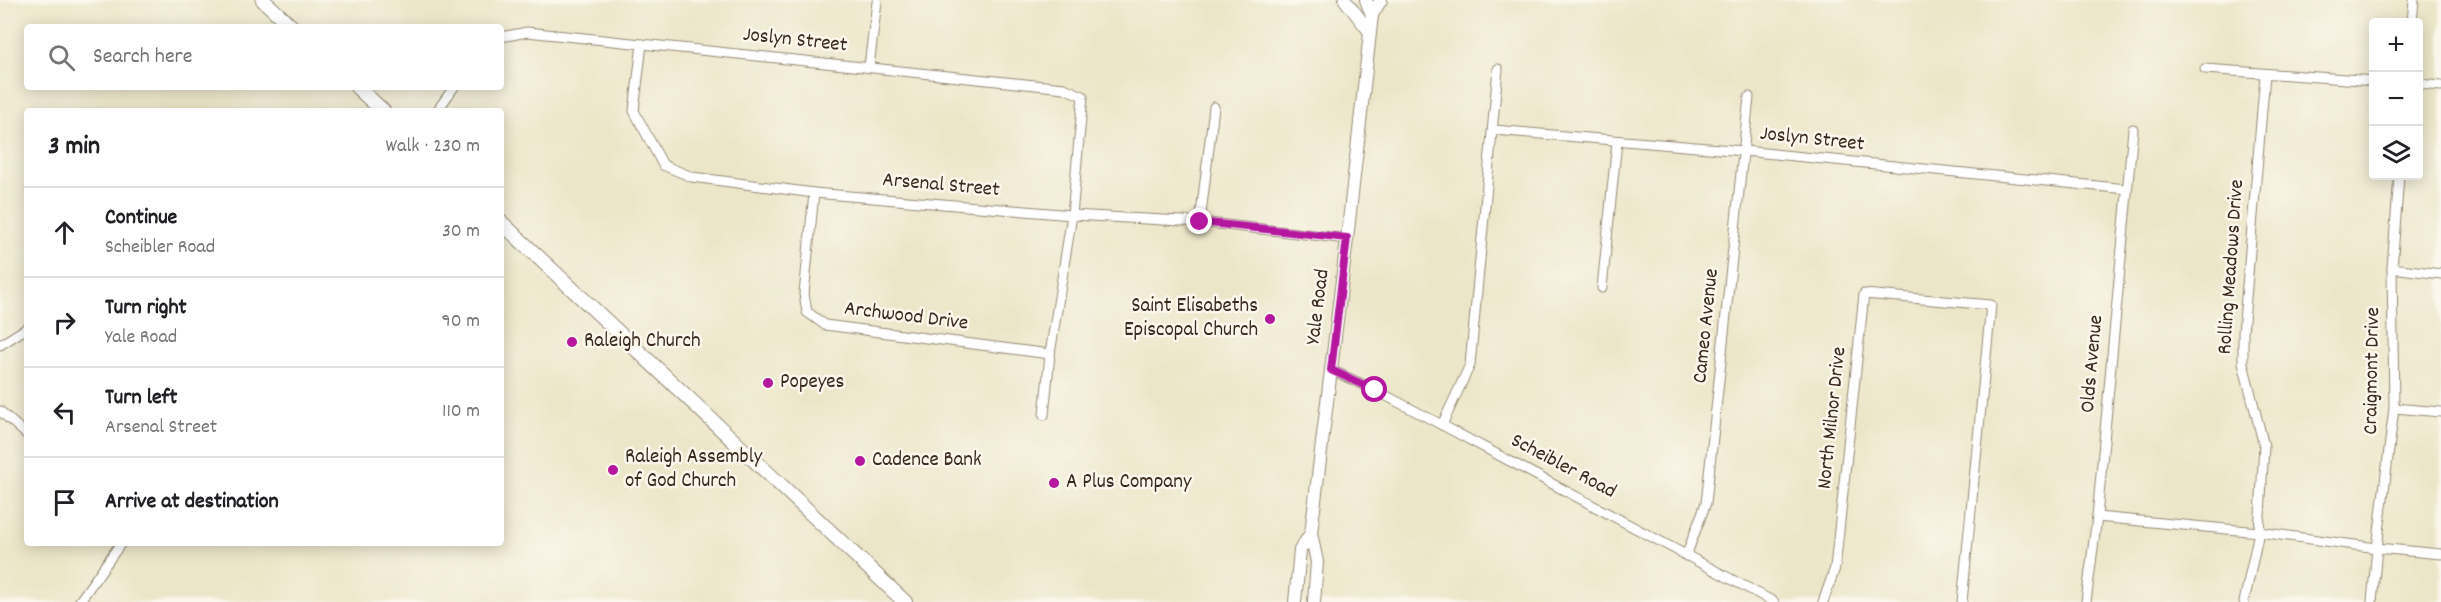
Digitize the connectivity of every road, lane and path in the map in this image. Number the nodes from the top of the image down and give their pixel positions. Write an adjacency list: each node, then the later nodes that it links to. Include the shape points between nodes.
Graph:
1 (263, 0): 9 (main road)
2 (1345, 0): 10 (main road)
3 (1366, 0): 7 (main road, Yale Road)
4 (1382, 0): 7 (main road, Yale Road)
5 (2414, 0): 8 (street)
6 (877, 2): 13 (street)
7 (1372, 15): 10 (main road, Yale Road)
8 (2412, 18)
9 (289, 24)
10 (1370, 32): 36 (main road, Yale Road)
11 (504, 37): 12 (street, Joslyn Street, via 527,33)
12 (642, 44): 13 (street, Joslyn Street); 32 (street, Arsenal Street, via 634,111 663,165 692,177)
13 (869, 66): 33 (street, Joslyn Street, via 1064,88 1083,96)
14 (1498, 69): 27 (street)
15 (2205, 69): 16 (street)
16 (2265, 75): 17 (street); 51 (street, Rolling Meadows Drive, via 2243,333 2243,363 2264,446)
17 (2369, 81)
18 (2423, 84): 19 (street)
19 (2441, 86)
20 (360, 90): 24 (main road)
21 (452, 90): 25 (street)
22 (1749, 97): 29 (street, Cameo Avenue)
23 (1214, 107): 34 (street)
24 (379, 108)
25 (439, 108)
26 (2133, 129): 31 (street, Olds Avenue)
27 (1493, 130): 28 (street, Joslyn Street); 48 (street, via 1470,365)
28 (1617, 141): 29 (street, Joslyn Street); 39 (street)
29 (1744, 151): 31 (street, Joslyn Street); 56 (street, Cameo Avenue, via 1706,503)
30 (2399, 180): 37 (street, Craigmont Drive)
31 (2127, 189): 50 (street, Olds Avenue)
32 (814, 193): 33 (street, Arsenal Street); 42 (street, Archwood Drive, via 804,294 807,312 825,325)
33 (1072, 215): 34 (street, Arsenal Street); 42 (street)
34 (1200, 222): 36 (street, Arsenal Street)
35 (504, 225): 58 (main road)
36 (1347, 238): 43 (main road, Yale Road)
37 (2392, 268): 38 (street); 44 (street, Craigmont Drive)
38 (2441, 274)
39 (1602, 288)
40 (24, 330): 41 (street)
41 (0, 345)
42 (1050, 354): 47 (street)
43 (1331, 370): 48 (street, Scheibler Road); 52 (main road, Yale Road)
44 (2394, 408): 46 (street); 54 (street, Craigmont Drive)
45 (0, 411): 49 (street)
46 (2441, 412)
47 (1044, 415)
48 (1442, 425): 56 (street, Scheibler Road)
49 (24, 432)
50 (2097, 517): 51 (street); 64 (street, Olds Avenue)
51 (2259, 532): 54 (street); 65 (street, Rolling Meadows Drive)
52 (1311, 533): 59 (main road, Yale Road, via 1299,550); 60 (main road, Yale Road, via 1317,562)
53 (119, 546): 57 (street)
54 (2377, 548): 55 (street); 66 (street, Craigmont Drive)
55 (2441, 554)
56 (1686, 556): 61 (street, Scheibler Road)
57 (80, 602)
58 (905, 602)
59 (1295, 602)
60 (1314, 602)
61 (1774, 602)
62 (1823, 602): 63 (street, North Milnor Drive, via 1835,568 1864,294 1991,305)
63 (1962, 602)
64 (2086, 602)
65 (2244, 602)
66 (2372, 602)

